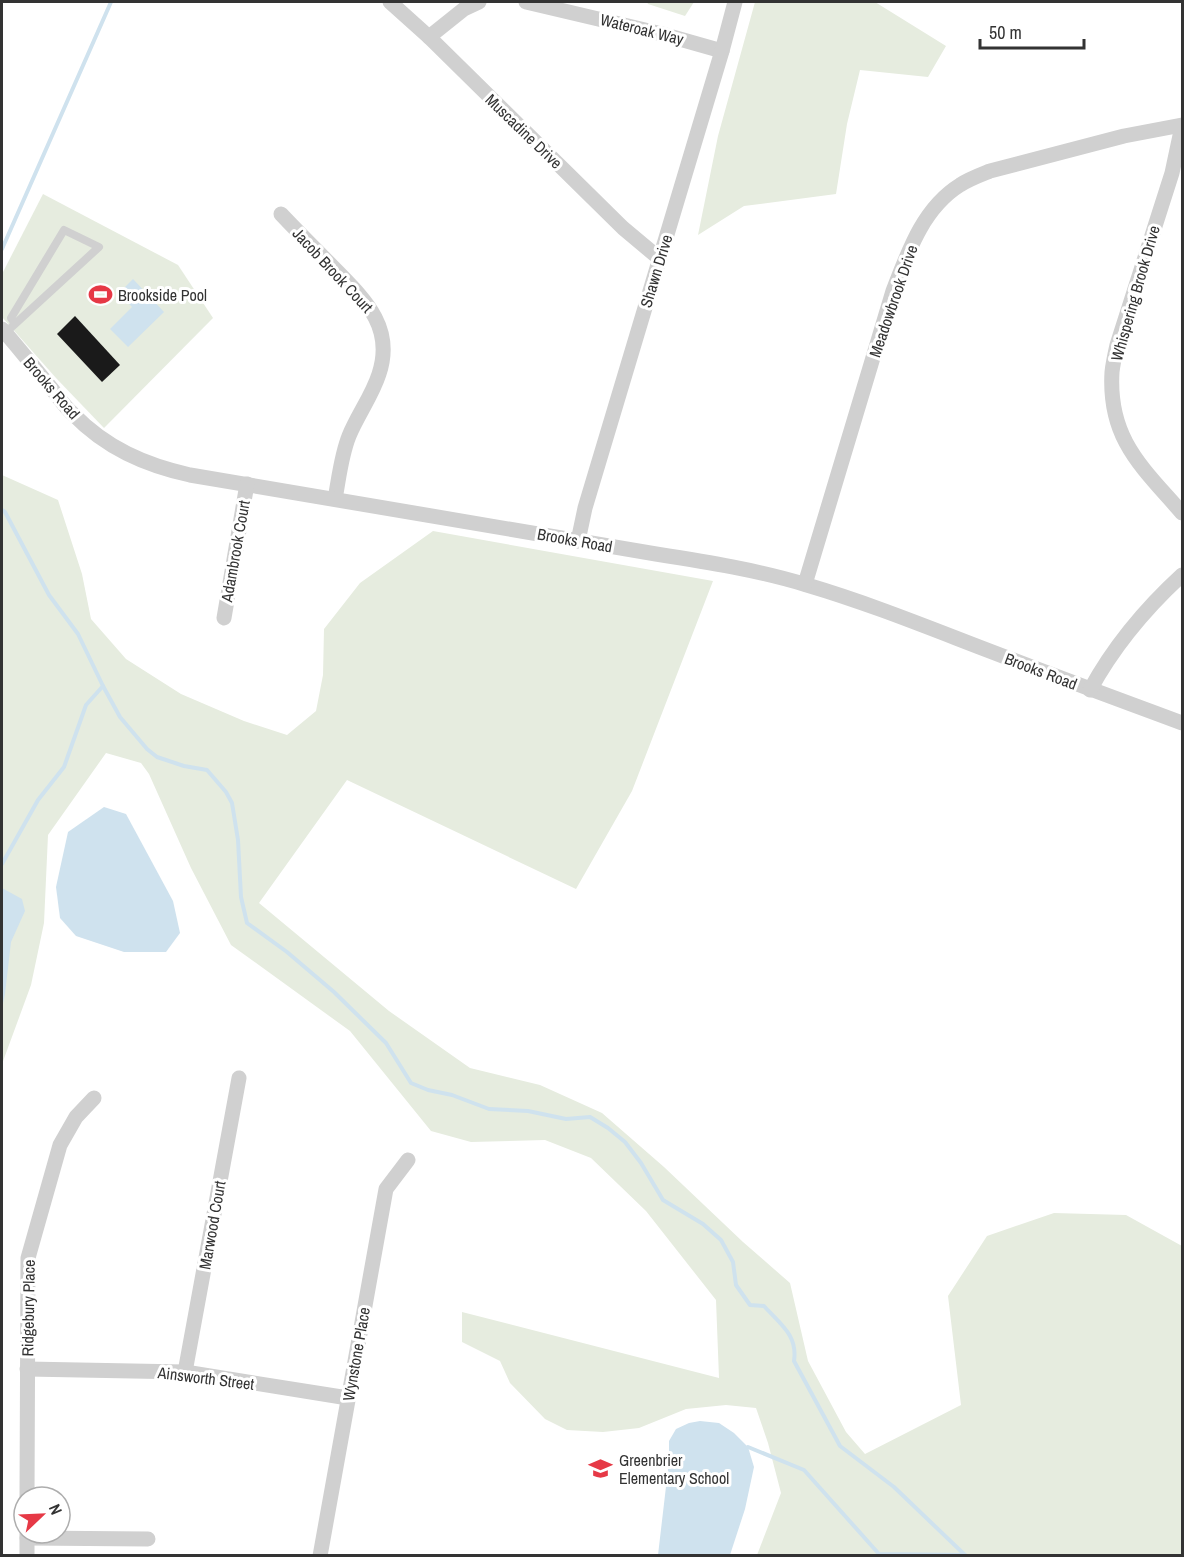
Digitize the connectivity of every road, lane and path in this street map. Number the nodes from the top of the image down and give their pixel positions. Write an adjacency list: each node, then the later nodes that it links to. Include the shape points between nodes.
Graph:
1 (390, 2): 5 (street, Muscadine Drive)
2 (479, 2): 5 (street, via 464,9)
3 (526, 2): 6 (street, Wateroak Way)
4 (735, 2): 6 (street, Shawn Drive)
5 (429, 38): 9 (street, Muscadine Drive, via 623,228)
6 (722, 51): 9 (street, Shawn Drive)
7 (1182, 126): 13 (street, Whispering Brook Drive, via 1172,173 1117,345 1112,398 1117,422 1133,456); 16 (street, Meadowbrook Drive, via 1124,136 990,171 958,186 933,209 909,248 893,291)
8 (281, 214): 12 (street, Jacob Brook Court, via 363,298 383,338 380,372 348,437)
9 (660, 259): 14 (street, Shawn Drive)
10 (7, 328): 10 (lane, via 57,285 99,247 64,230); 11 (street, Brooks Road, via 71,413 108,443 164,469)
11 (247, 484): 12 (street, Brooks Road); 17 (street, Adambrook Court)
12 (335, 499): 14 (street, Brooks Road)
13 (1182, 513)
14 (578, 541): 16 (street, Brooks Road, via 718,563)
15 (1182, 575): 18 (street, via 1123,639)
16 (805, 584): 18 (street, Brooks Road, via 892,613)
17 (224, 618)
18 (1090, 690): 19 (street, Brooks Road)
19 (1182, 723)
20 (239, 1077): 24 (street, Marwood Court)
21 (94, 1098): 23 (street, Ridgebury Place, via 75,1116 60,1145 28,1257)
22 (408, 1160): 25 (street, Wynstone Place, via 386,1189)
23 (27, 1369): 24 (street, Ainsworth Street); 26 (street, Ridgebury Place)
24 (185, 1372): 25 (street, Ainsworth Street)
25 (348, 1398): 29 (street, Wynstone Place)
26 (27, 1485)
27 (72, 1536): 28 (street)
28 (148, 1539)
29 (320, 1556)

